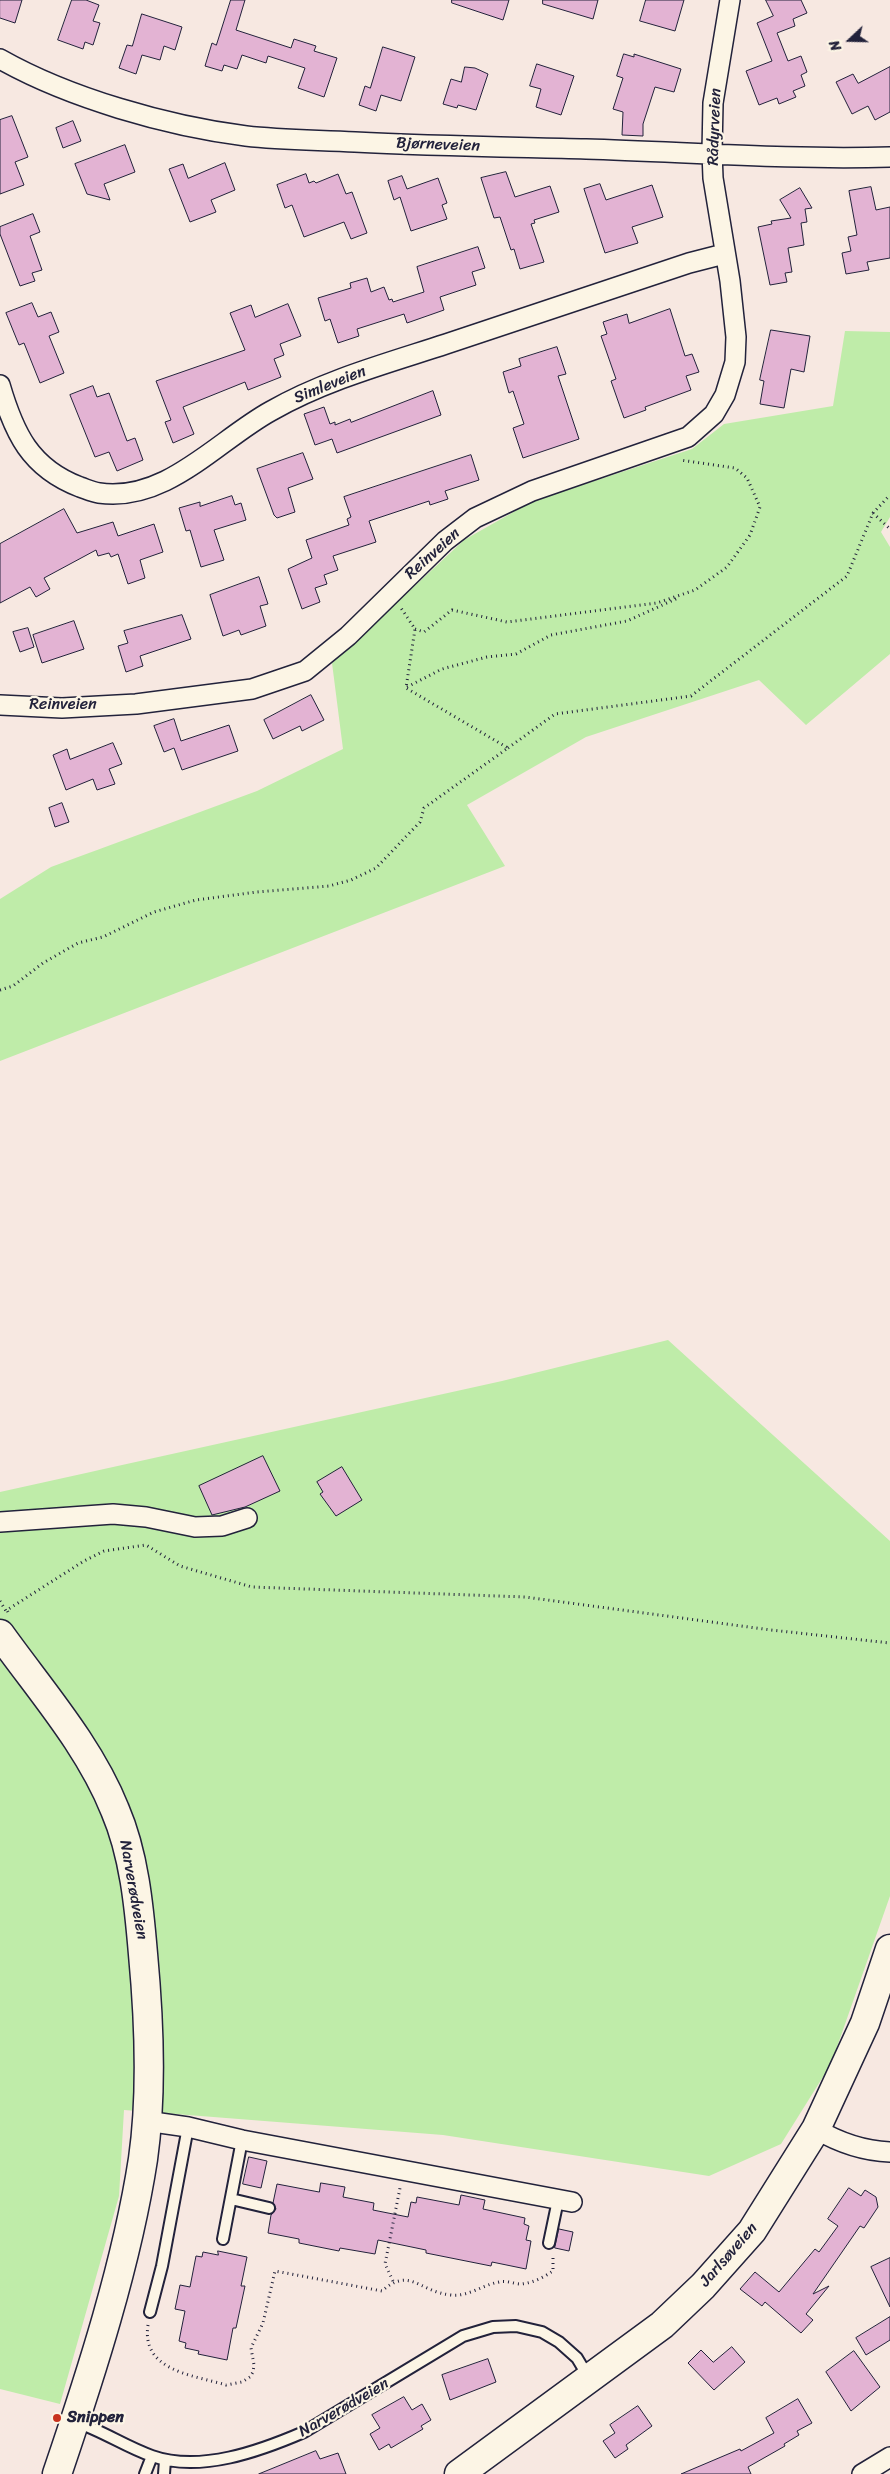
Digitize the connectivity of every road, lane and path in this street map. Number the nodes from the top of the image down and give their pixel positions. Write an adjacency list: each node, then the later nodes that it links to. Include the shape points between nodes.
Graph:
1 (730, 0): 3 (street, Rådyrveien, via 713,103)
2 (0, 59): 3 (street, Bjørneveien, via 30,76 76,94 173,123 247,136 405,144)
3 (712, 152): 4 (street, Bjørneveien, via 784,157); 5 (street, Rådyrveien)
4 (890, 157)
5 (724, 254): 6 (street, Simleveien, via 373,368 327,386 271,410 172,478 148,488 123,493 98,493 62,480 46,470 11,421); 7 (street, Reinveien, via 736,336 726,395 714,414 688,437)
6 (0, 385)
7 (660, 447): 11 (path, via 682,461 735,468 747,478 760,507 750,535 726,568); 12 (street, Reinveien, via 532,491 475,518 445,541)
8 (890, 495): 9 (path)
9 (873, 513): 10 (path); 16 (path, via 847,576 691,696 555,714)
10 (890, 529)
11 (695, 590): 13 (path, via 657,603 507,622 452,610 424,632); 14 (path, via 627,621 551,635 516,654 442,668)
12 (391, 592): 13 (path); 15 (street, Reinveien, via 327,654 305,670 275,683 136,704 62,708)
13 (414, 629): 14 (path)
14 (406, 688): 16 (path)
15 (0, 705)
16 (508, 748): 17 (path, via 424,808 420,822 376,868 351,880 329,886 196,900 154,912 103,937 78,943 43,963 13,986)
17 (0, 990)
18 (247, 1518): 19 (street, via 222,1526 195,1527 113,1514)
19 (0, 1522)
20 (0, 1601): 22 (path)
21 (0, 1615): 22 (path)
22 (6, 1621): 23 (path, via 84,1561 104,1551 146,1545 180,1566 252,1587 526,1597); 25 (main road, Narverødveien, via 115,1808 127,1845 144,1971)
23 (890, 1643)
24 (890, 1949): 27 (main road, Jarlsøveien, via 865,2023)
25 (146, 2121): 26 (street); 39 (main road, Narverødveien, via 143,2158 129,2232)
26 (188, 2127): 28 (street); 37 (lane)
27 (816, 2129): 29 (street, via 852,2145); 38 (main road, Jarlsøveien, via 752,2231 703,2286 662,2325)
28 (242, 2140): 30 (street); 31 (lane)
29 (890, 2152)
30 (404, 2171): 32 (street); 36 (path, via 384,2264)
31 (231, 2199): 33 (lane); 34 (lane)
32 (565, 2201): 35 (lane)
33 (269, 2208)
34 (223, 2239)
35 (549, 2243): 36 (path, via 554,2260 553,2271 543,2278 522,2284 500,2281 465,2294 452,2295 403,2278)
36 (393, 2281): 37 (path, via 382,2291 275,2271 263,2323 251,2348 253,2372 235,2385 226,2386 163,2366 150,2348 147,2334)
37 (150, 2312)
38 (589, 2378): 42 (lane, Narverødveien, via 577,2358 542,2332 516,2326 493,2327 463,2336 341,2412 278,2443 223,2458); 46 (main road, Jarlsøveien)
39 (75, 2421): 40 (lane, Narverødveien); 43 (main road, Narverødveien)
40 (152, 2456): 42 (lane, Narverødveien); 44 (lane)
41 (890, 2457): 47 (street)
42 (165, 2460): 45 (lane)
43 (58, 2474)
44 (145, 2474)
45 (164, 2474)
46 (459, 2474)
47 (862, 2474)

